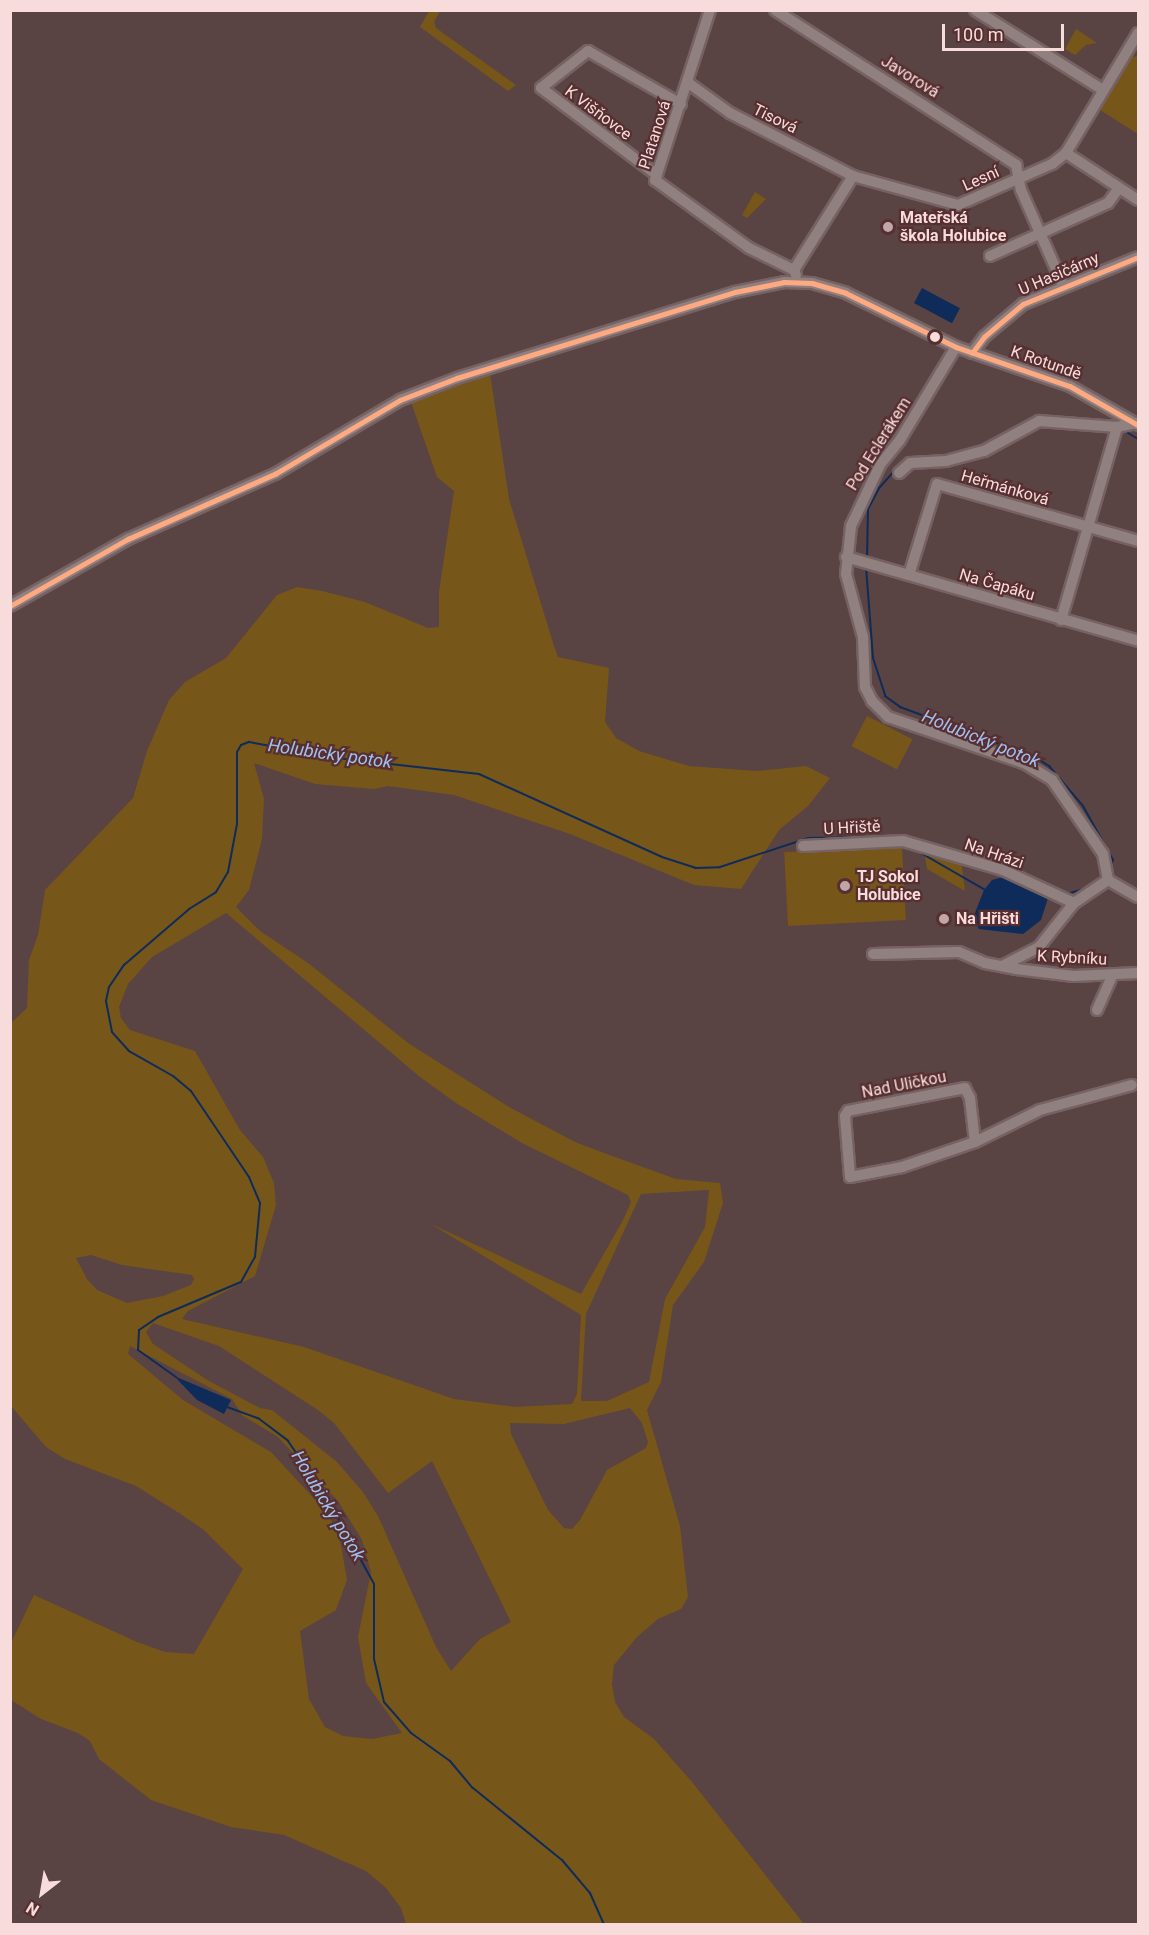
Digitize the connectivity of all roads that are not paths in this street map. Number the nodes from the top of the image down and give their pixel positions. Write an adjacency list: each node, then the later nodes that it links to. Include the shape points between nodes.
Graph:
1 (710, 10): 5 (street, Platanová)
2 (775, 10): 11 (street, Javorová, via 999,151 1016,165)
3 (975, 10): 6 (street)
4 (1137, 40): 6 (street, Lesní)
5 (687, 82): 7 (street, Platanová); 10 (street, Tisová, via 730,113)
6 (1103, 90): 8 (street, Lesní)
7 (681, 104): 9 (street, Platanová); 9 (street, K Višňovce, via 588,51 541,88)
8 (1066, 153): 11 (street, Lesní, via 1052,164); 12 (street)
9 (657, 175): 17 (street, Platanová, via 654,180 749,248)
10 (854, 176): 11 (street, Lesní, via 954,205); 17 (street)
11 (1019, 178): 14 (street, Javorová)
12 (1119, 189): 13 (street); 14 (street, via 1108,202)
13 (1138, 200)
14 (1041, 232): 15 (street); 19 (street, Javorová)
15 (990, 256)
16 (1138, 257): 19 (street, U Hasičárny)
17 (794, 270): 18 (street)
18 (800, 282): 20 (street, K Rotundě, via 846,293); 29 (street, via 735,292 457,378 400,400 274,474 128,539)
19 (1064, 287): 21 (street, U Hasičárny, via 1023,304 984,337)
20 (956, 347): 21 (street, K Rotundě); 27 (street, Pod Eclerákem, via 864,495 851,526)
21 (972, 353): 22 (street, K Rotundě, via 1070,386)
22 (1137, 424): 23 (street)
23 (1117, 427): 24 (street, via 1039,421 984,451 946,461 910,462); 25 (street)
24 (899, 473)
25 (1087, 526): 26 (street, Heřmánková); 28 (street, Heřmánková, via 937,484); 30 (street)
26 (1138, 541)
27 (846, 557): 28 (street, Na Čapáku); 34 (street, Pod Eclerákem, via 850,595 863,637 865,687 879,710 903,723 1040,770 1064,793 1085,824 1103,854)
28 (909, 575): 30 (street, Na Čapáku)
29 (10, 606)
30 (1061, 620): 31 (street, Na Čapáku)
31 (1138, 641)
32 (903, 841): 33 (street, U Hřiště); 36 (street, Na Hrázi, via 1003,870)
33 (803, 846)
34 (1108, 880): 35 (street); 36 (street)
35 (1138, 897)
36 (1074, 903): 38 (street, via 1039,947)
37 (873, 954): 38 (street, K Rybníku, via 959,952 985,963)
38 (1004, 965): 40 (street, K Rybníku, via 1074,976)
39 (1138, 973): 40 (street, K Rybníku)
40 (1112, 976): 41 (street)
41 (1097, 1010)
42 (1132, 1085): 43 (street, Nad Uličkou, via 1040,1110)
43 (975, 1142): 43 (street, Nad Uličkou, via 970,1098 965,1088 848,1110 845,1116 850,1177 902,1167)

